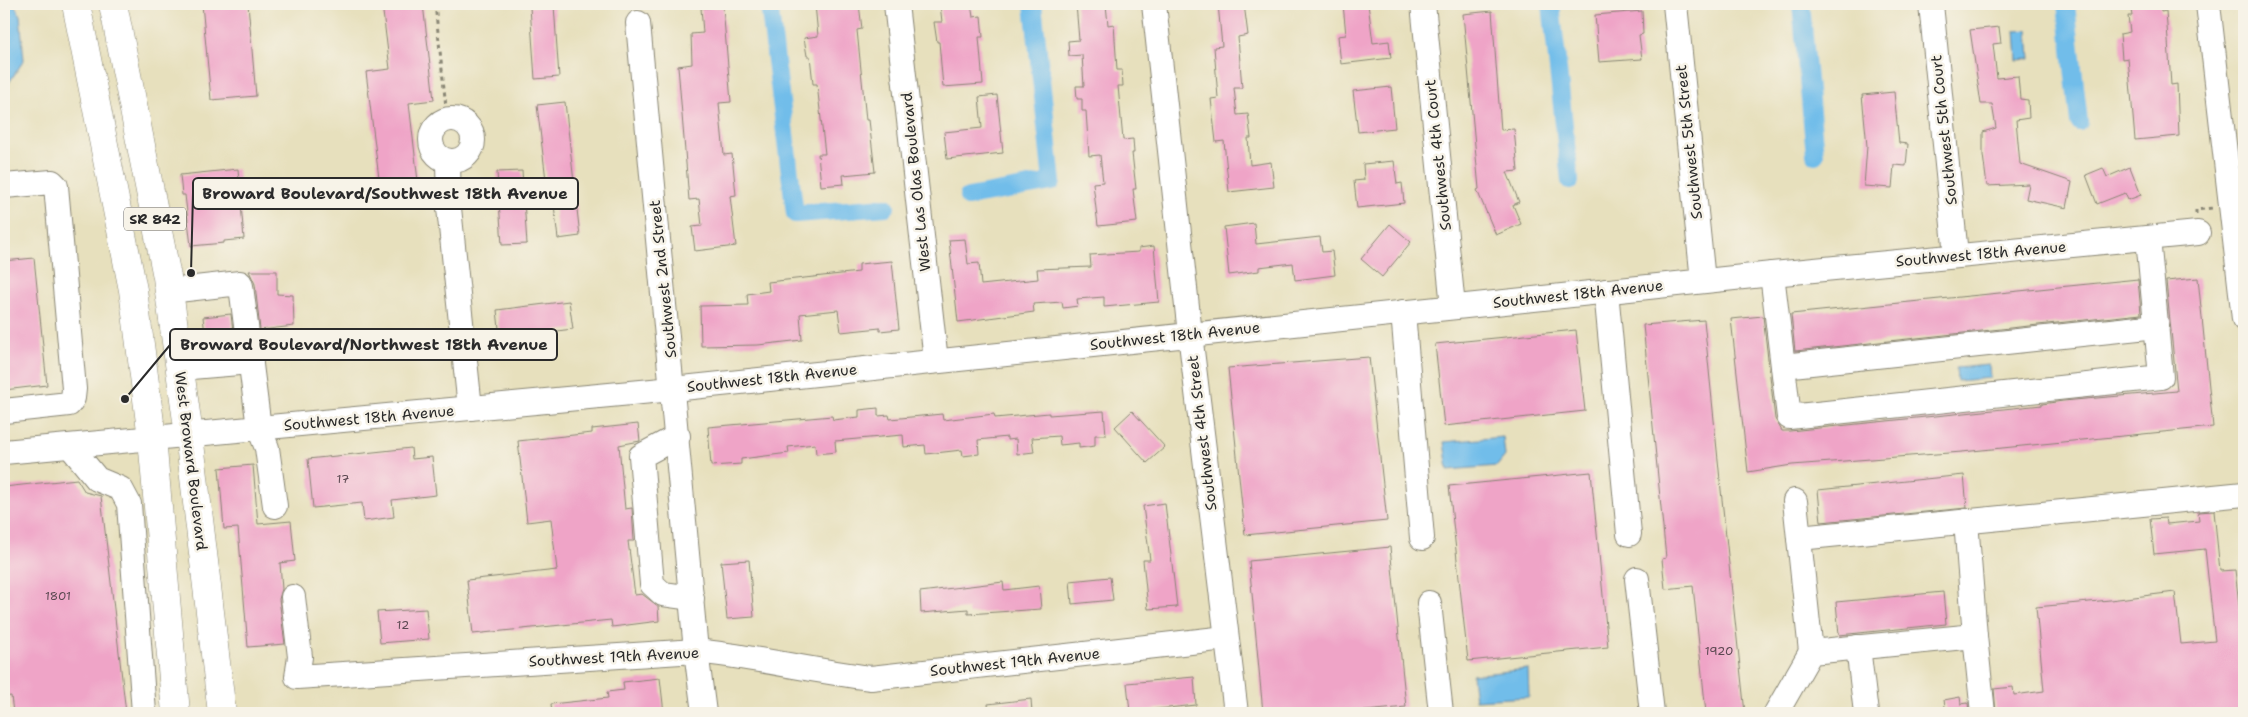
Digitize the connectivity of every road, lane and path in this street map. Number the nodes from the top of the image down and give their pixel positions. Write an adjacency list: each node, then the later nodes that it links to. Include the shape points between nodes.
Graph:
1 (76, 4): 38 (main road, SR 842, via 133,290)
2 (92, 4): 13 (main road, via 112,117 123,128)
3 (113, 4): 13 (main road, West Broward Boulevard / SR 842)
4 (435, 4): 12 (path)
5 (896, 4): 28 (street, West Las Olas Boulevard)
6 (1154, 4): 27 (street, Southwest 4th Street)
7 (1424, 4): 23 (street, Southwest 4th Court)
8 (1675, 4): 20 (street, Southwest 5th Street)
9 (1931, 4): 18 (street, Southwest 5th Court)
10 (2208, 4): 25 (street)
11 (638, 23): 32 (street, Southwest 2nd Street)
12 (446, 107)
13 (138, 134): 21 (main road, West Broward Boulevard / SR 842)
14 (448, 161): 33 (street, via 449,208)
15 (4, 186): 34 (street, via 42,181 56,186 74,389 69,404)
16 (2198, 233): 17 (street, Southwest 18th Avenue)
17 (2148, 238): 18 (street, Southwest 18th Avenue); 26 (street)
18 (1956, 255): 19 (street, Southwest 18th Avenue)
19 (1772, 274): 20 (street, Southwest 18th Avenue); 30 (street)
20 (1703, 281): 22 (street, Southwest 18th Avenue)
21 (169, 291): 29 (street, via 240,283); 31 (main road, West Broward Boulevard / SR 842)
22 (1606, 291): 23 (street, Southwest 18th Avenue); 45 (street)
23 (1453, 307): 24 (street, Southwest 18th Avenue)
24 (1403, 312): 27 (street, Southwest 18th Avenue); 46 (street)
25 (2244, 319)
26 (2157, 326): 30 (street); 30 (street, via 2162,377 1941,401 1789,417)
27 (1190, 334): 28 (street, Southwest 18th Avenue); 53 (street, Southwest 4th Street)
28 (936, 361): 32 (street, Southwest 18th Avenue)
29 (250, 362): 31 (street); 35 (street)
30 (1783, 366)
31 (179, 368): 36 (main road, West Broward Boulevard / SR 842)
32 (673, 389): 33 (street, Southwest 18th Avenue); 37 (street, Southwest 2nd Street)
33 (470, 408): 35 (street, Southwest 18th Avenue)
34 (4, 411)
35 (259, 428): 36 (street, Southwest 18th Avenue); 43 (street, via 267,448)
36 (189, 435): 38 (street, Southwest 18th Avenue); 60 (main road, West Broward Boulevard / SR 842)
37 (678, 436): 50 (street, Southwest 2nd Street); 50 (street, via 641,456 644,495 652,584 663,594)
38 (152, 438): 39 (street, Southwest 18th Avenue); 59 (main road, SR 842)
39 (70, 446): 40 (street, Southwest 18th Avenue); 58 (street, via 97,479 121,489 129,504)
40 (4, 452)
41 (2244, 494): 44 (street)
42 (1795, 501): 47 (street)
43 (274, 506)
44 (1966, 522): 47 (street); 52 (street)
45 (1629, 534)
46 (1422, 538)
47 (1799, 538): 56 (street)
48 (1637, 579): 64 (street)
49 (293, 597): 55 (street, Southwest 19th Avenue, via 300,657 297,677)
50 (692, 598): 55 (street, Southwest 2nd Street)
51 (1429, 604): 63 (street)
52 (1975, 636): 54 (street); 66 (street)
53 (1226, 638): 55 (street, Southwest 19th Avenue, via 871,678); 62 (street, Southwest 4th Street)
54 (1858, 647): 56 (street); 65 (street)
55 (696, 651): 61 (street, Southwest 2nd Street)
56 (1811, 652): 57 (street)
57 (1784, 709)
58 (144, 713)
59 (176, 713)
60 (222, 713)
61 (704, 713)
62 (1236, 713)
63 (1440, 713)
64 (1652, 713)
65 (1866, 713)
66 (1983, 713)

